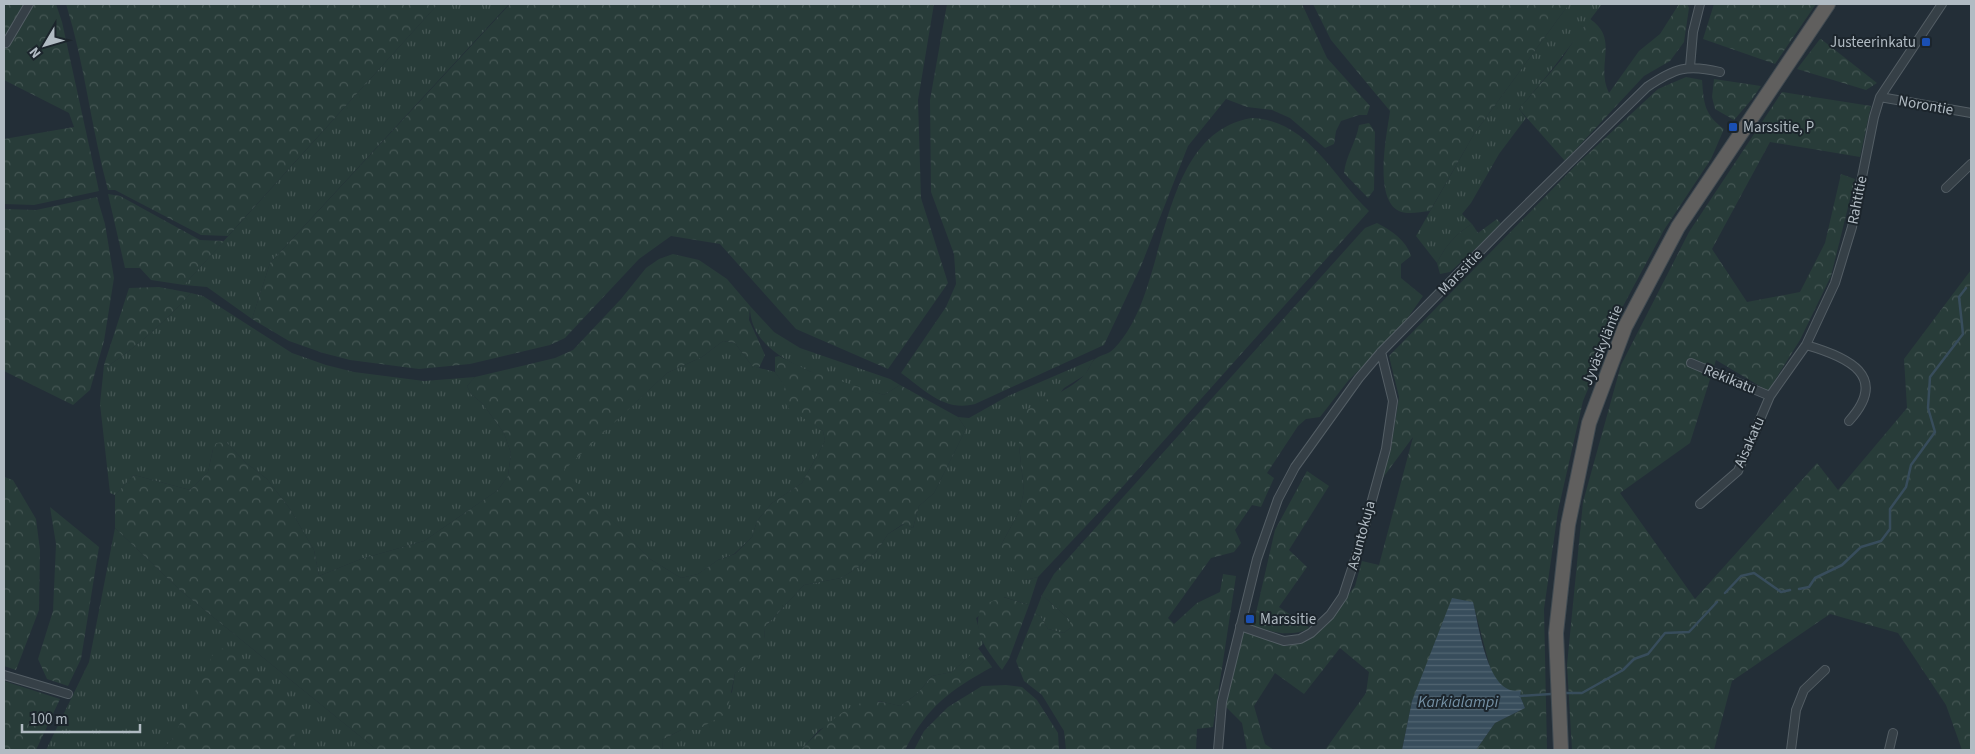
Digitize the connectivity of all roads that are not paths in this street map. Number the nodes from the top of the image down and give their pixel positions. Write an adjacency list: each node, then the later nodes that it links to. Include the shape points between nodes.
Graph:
1 (29, 4): 5 (street)
2 (1700, 4): 6 (street, via 1693,32)
3 (1828, 4): 24 (highway, Jyväskyläntie, via 1678,227 1625,326 1589,423 1568,525 1556,633)
4 (1942, 4): 8 (street, Rahtitie)
5 (6, 43)
6 (1690, 67): 7 (street, Marssitie); 13 (street, Marssitie, via 1667,74 1635,98)
7 (1720, 72)
8 (1880, 97): 9 (street, Norontie); 12 (street, Rahtitie, via 1852,227 1835,283)
9 (1971, 113)
10 (1971, 164): 11 (street)
11 (1946, 188)
12 (1806, 346): 15 (street, Rahtitie); 16 (street, via 1847,361 1863,376 1867,393 1862,408)
13 (1381, 352): 18 (street, Marssitie, via 1295,467 1278,499 1257,559); 18 (street, Asuntokuja, via 1393,401 1386,449 1355,562 1342,596 1330,615 1300,639 1284,641)
14 (1690, 363): 15 (street, Rekikatu)
15 (1770, 396): 17 (street, Aisakatu, via 1738,470)
16 (1849, 421)
17 (1700, 504)
18 (1240, 626): 23 (street, Marssitie, via 1222,702)
19 (1825, 670): 25 (street, via 1804,690 1796,710)
20 (4, 675): 21 (street)
21 (68, 694)
22 (1893, 733): 26 (street)
23 (1218, 750)
24 (1561, 750)
25 (1791, 750)
26 (1889, 750)

